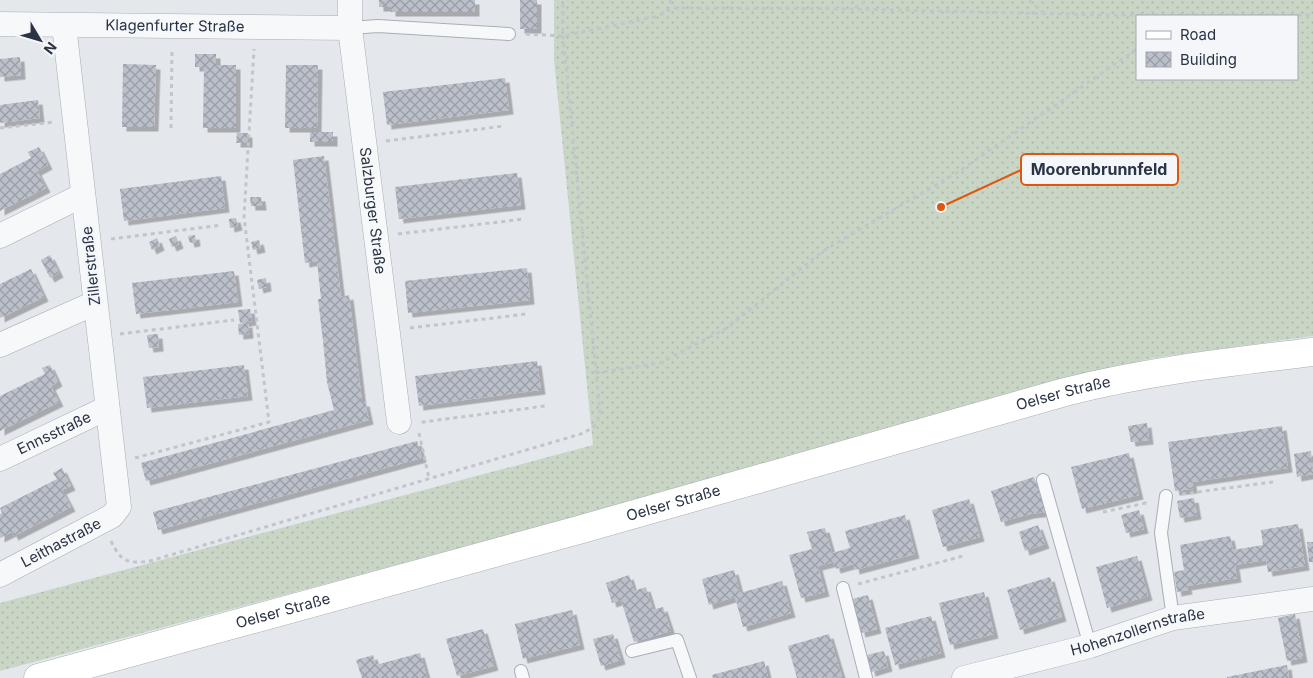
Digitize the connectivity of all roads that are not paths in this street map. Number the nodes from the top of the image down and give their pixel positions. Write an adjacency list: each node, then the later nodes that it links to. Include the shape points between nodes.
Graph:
1 (350, 0): 4 (street, Salzburger Straße)
2 (0, 24): 3 (street, Klagenfurter Straße)
3 (64, 25): 4 (street, Klagenfurter Straße); 6 (street, Zillerstraße)
4 (350, 28): 5 (lane, via 378,26); 12 (street, Salzburger Straße, via 388,331)
5 (509, 34)
6 (83, 195): 7 (street); 8 (street, Zillerstraße)
7 (0, 236)
8 (96, 303): 9 (street); 11 (street, Zillerstraße)
9 (0, 345)
10 (1313, 352): 23 (main road, Oelser Straße, via 1103,382 530,544)
11 (107, 408): 13 (street, Ennsstraße); 16 (street, Zillerstraße, via 114,464)
12 (409, 427)
13 (0, 459)
14 (1042, 480): 21 (lane)
15 (1166, 496): 20 (lane, via 1161,533)
16 (111, 514): 17 (street, Leithastraße)
17 (0, 575)
18 (843, 588): 25 (lane)
19 (1313, 599): 20 (street, Hohenzollernstraße)
20 (1174, 618): 21 (street, Hohenzollernstraße)
21 (1090, 646): 26 (street, Hohenzollernstraße)
22 (632, 651): 24 (lane, via 677,640)
23 (38, 678)
24 (690, 678)
25 (866, 678)
26 (964, 678)

